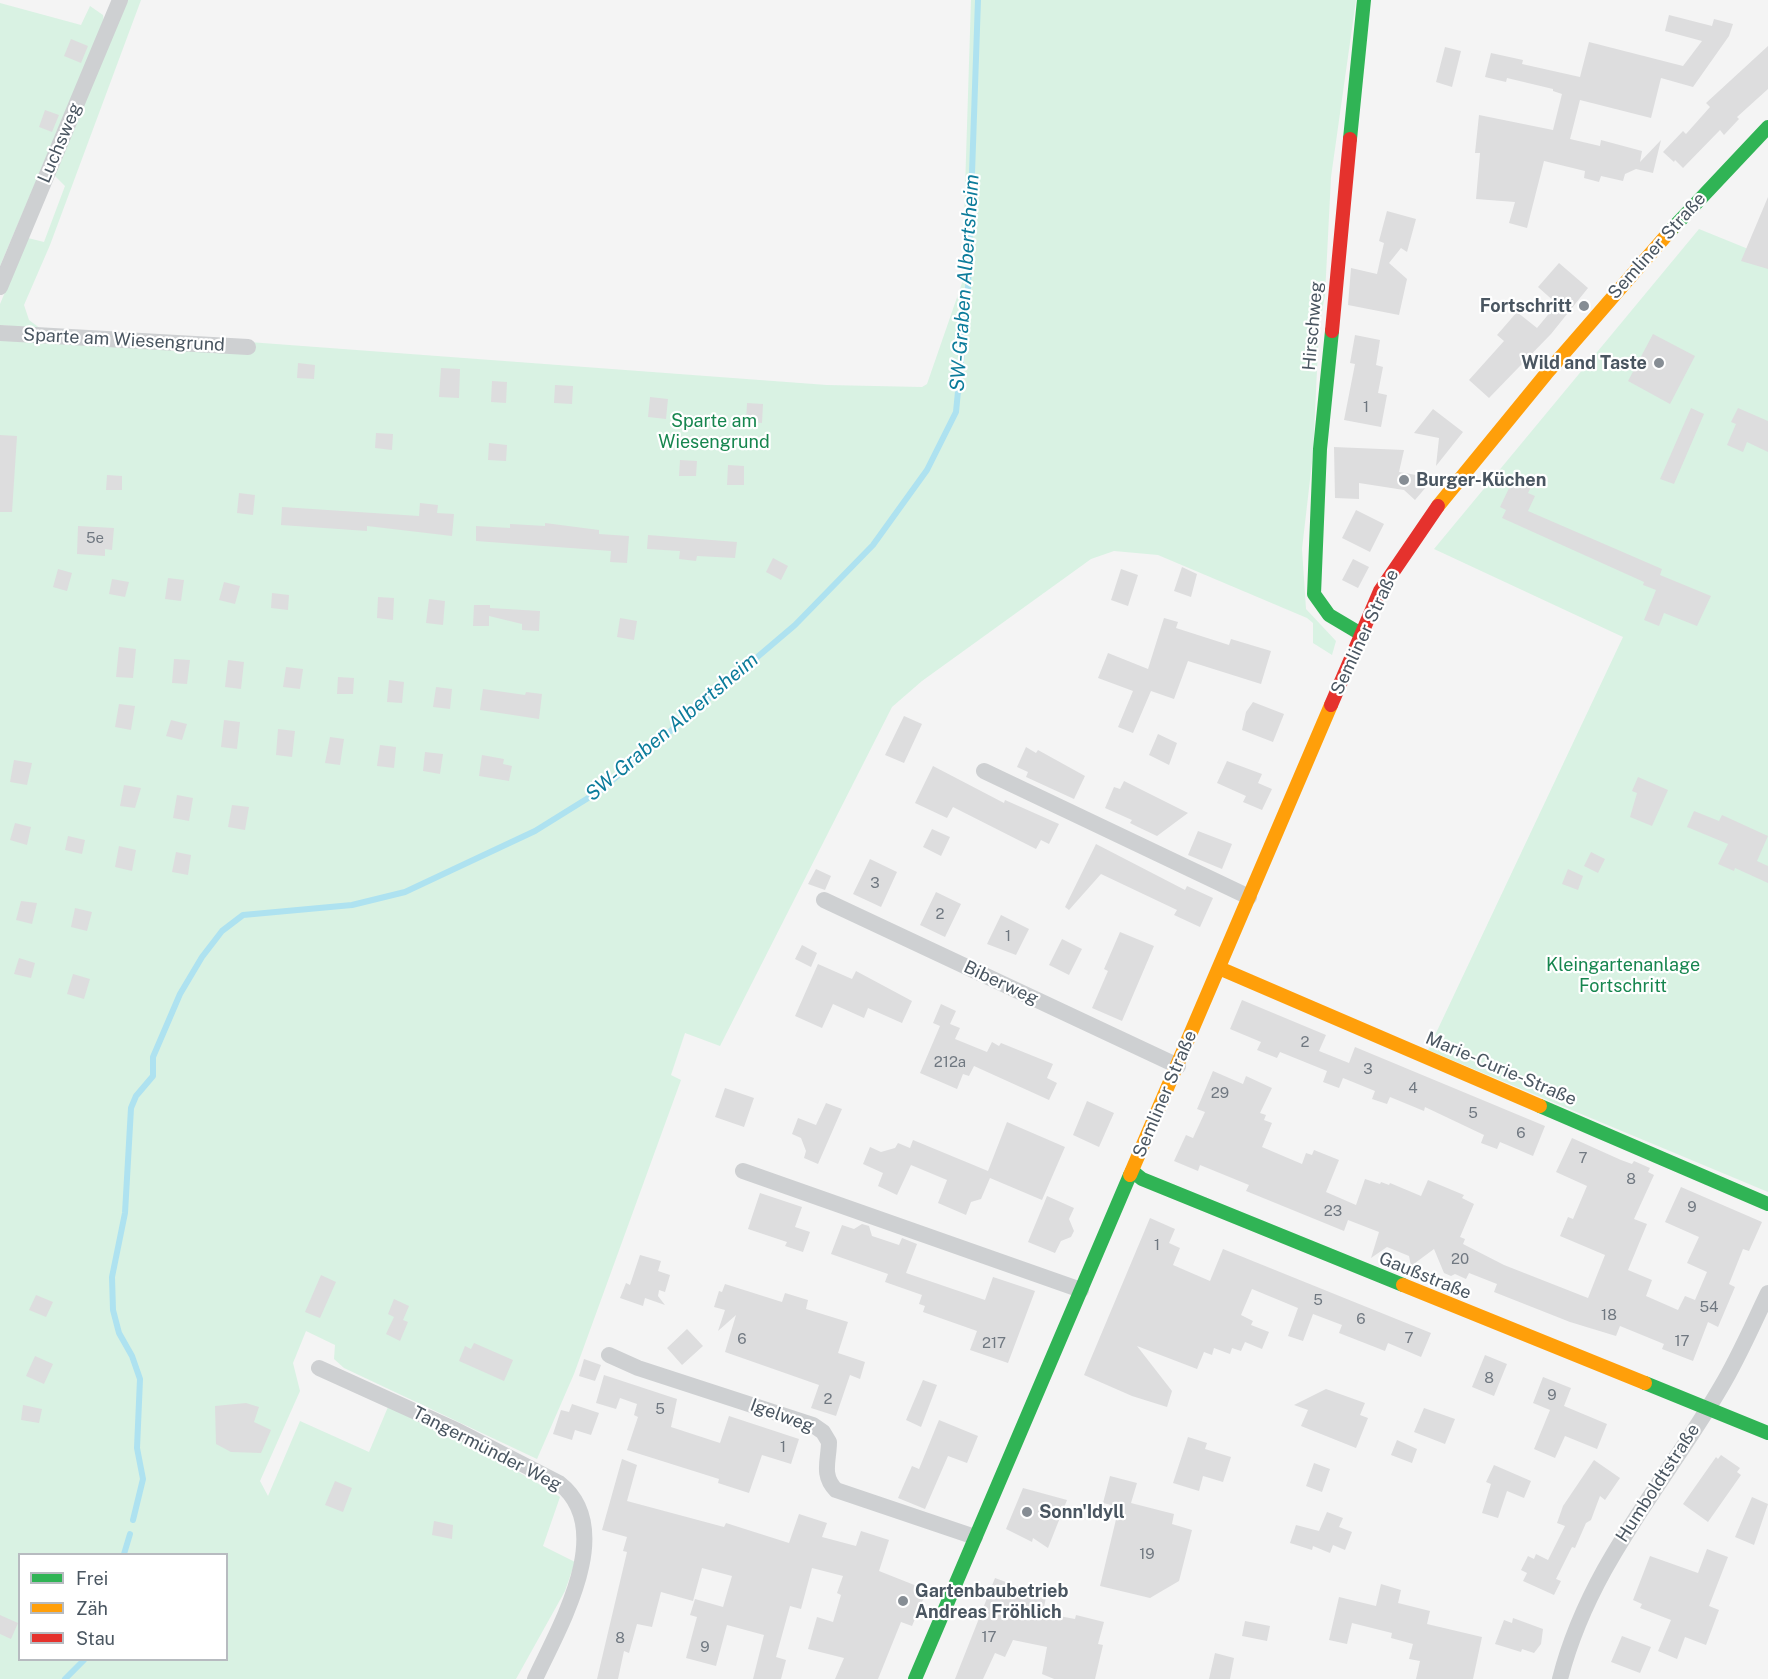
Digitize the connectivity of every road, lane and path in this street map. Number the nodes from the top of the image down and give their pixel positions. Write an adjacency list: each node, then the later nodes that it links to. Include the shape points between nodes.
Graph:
1 (120, 0): 4 (street, Luchsweg)
2 (1364, 0): 7 (street, Hirschweg, via 1320,449 1314,594 1329,615)
3 (1768, 127): 7 (street, Semliner Straße, via 1647,255 1437,506 1386,580)
4 (0, 287)
5 (0, 333): 6 (street, Sparte am Wiesengrund)
6 (248, 347)
7 (1360, 634): 9 (street, Semliner Straße)
8 (984, 771): 9 (street)
9 (1250, 897): 11 (street, Semliner Straße)
10 (824, 900): 12 (street, Biberweg)
11 (1219, 968): 12 (street, Semliner Straße); 15 (street, Marie-Curie-Straße)
12 (1178, 1066): 14 (street, Semliner Straße)
13 (743, 1171): 16 (street)
14 (1132, 1171): 16 (street, Semliner Straße); 20 (street, Gaußstraße, via 1142,1179)
15 (1768, 1204)
16 (1081, 1290): 22 (street, Semliner Straße)
17 (1768, 1293): 20 (street, Humboldtstraße)
18 (609, 1355): 22 (street, Igelweg, via 813,1425 830,1442 825,1466 836,1490)
19 (319, 1368): 23 (street, Tangermünder Weg, via 458,1431 570,1491 584,1518 585,1543 573,1594)
20 (1707, 1410): 21 (street, Gaußstraße); 25 (street, Humboldtstraße, via 1608,1560)
21 (1768, 1433)
22 (975, 1538): 24 (street, Semliner Straße)
23 (535, 1679)
24 (915, 1679)
25 (1560, 1679)

